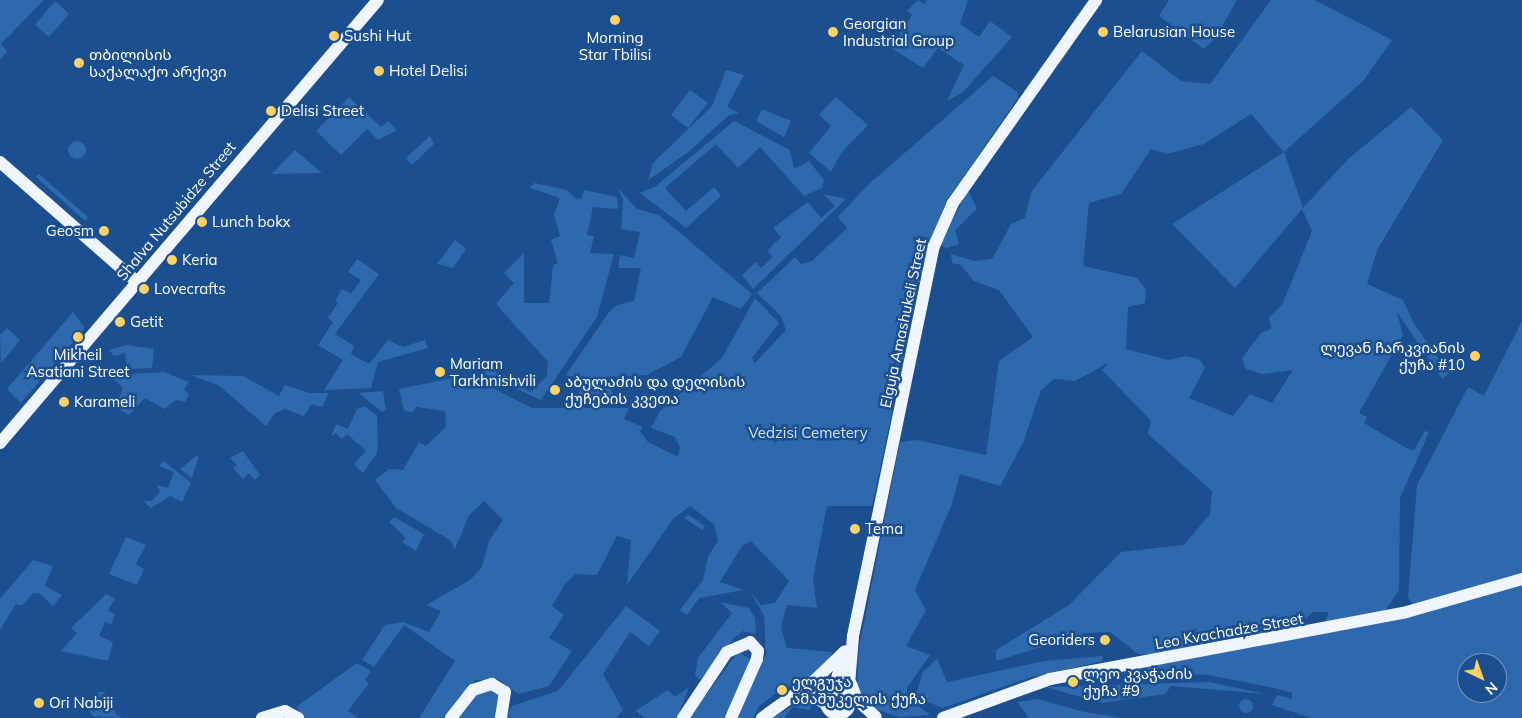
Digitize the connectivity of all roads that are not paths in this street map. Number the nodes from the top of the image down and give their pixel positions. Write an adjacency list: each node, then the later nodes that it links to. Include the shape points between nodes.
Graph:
1 (378, 0): 4 (main road, Shalva Nutsubidze Street)
2 (1096, 0): 7 (main road, Elguja Amashukeli Street, via 953,203 934,246)
3 (0, 162): 4 (main road)
4 (137, 282): 5 (main road, Shalva Nutsubidze Street)
5 (0, 443)
6 (1522, 579): 22 (main road, Leo Kvachadze Street, via 1403,613 1050,679)
7 (850, 645): 8 (main road); 9 (main road, via 816,679); 10 (main road); 13 (main road, via 854,696)
8 (833, 692): 9 (main road, via 811,688); 10 (main road); 11 (main road)
9 (786, 698): 11 (main road, via 805,694); 20 (main road)
10 (849, 698): 12 (main road); 13 (main road)
11 (827, 712): 12 (main road)
12 (842, 715): 21 (main road)
13 (877, 717)
14 (262, 718): 15 (main road, via 285,711)
15 (298, 718)
16 (451, 718): 17 (main road, via 473,690 492,684 505,692)
17 (501, 718)
18 (683, 718): 19 (main road, via 727,652 750,642 758,651 757,659)
19 (731, 718)
20 (762, 718)
21 (858, 718)
22 (943, 718)

